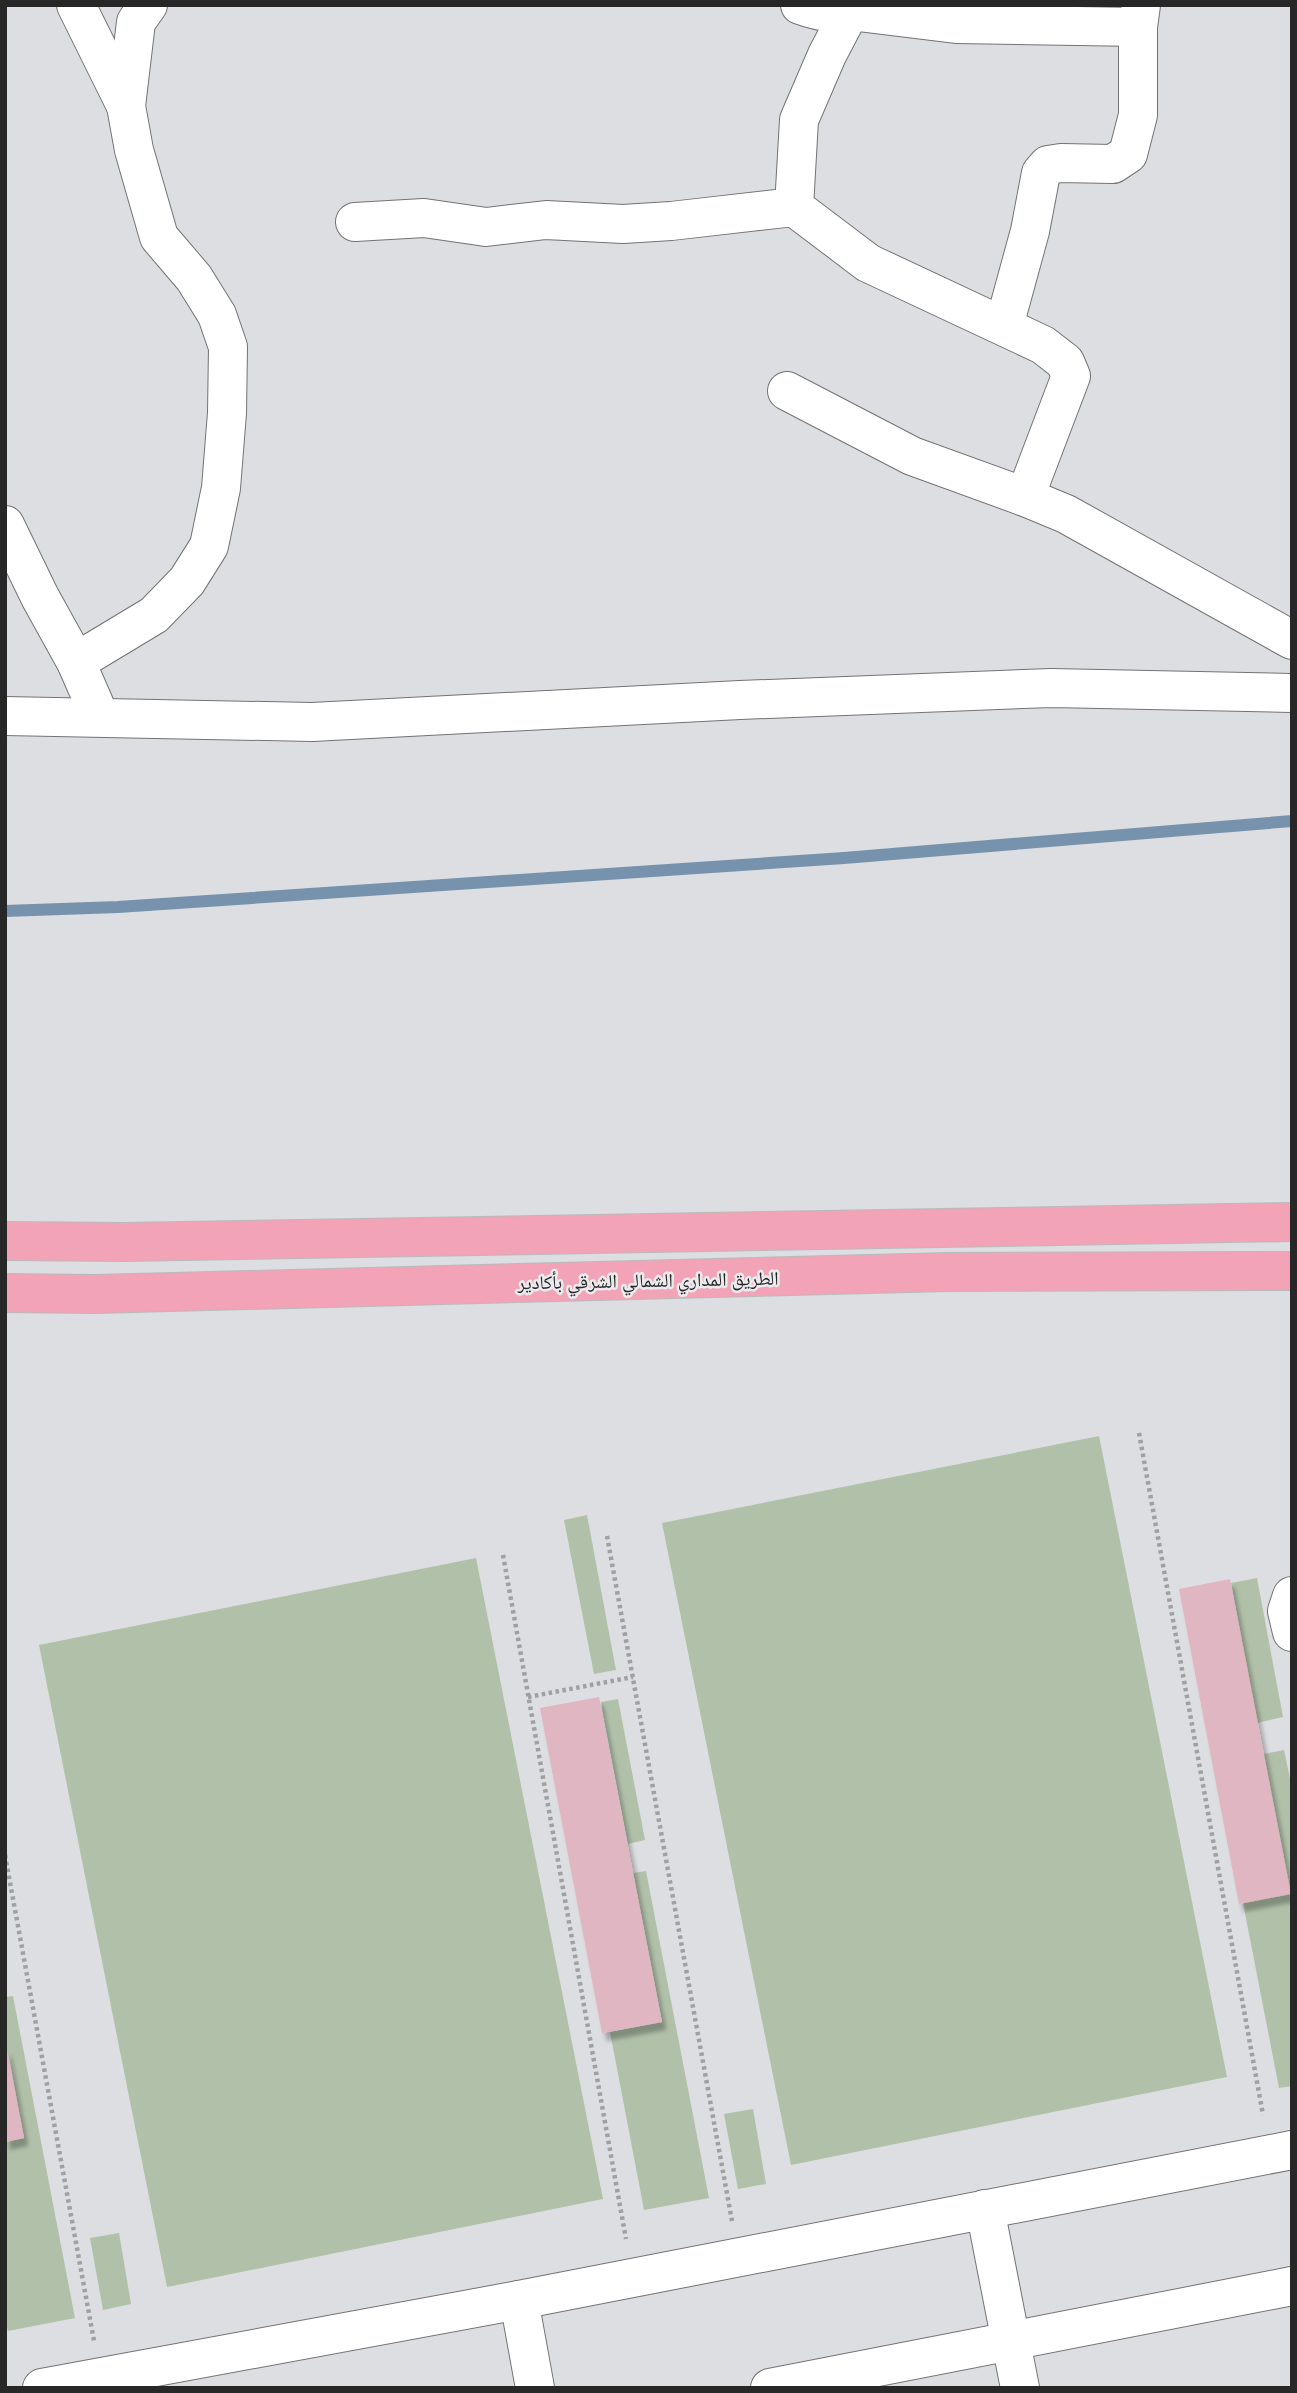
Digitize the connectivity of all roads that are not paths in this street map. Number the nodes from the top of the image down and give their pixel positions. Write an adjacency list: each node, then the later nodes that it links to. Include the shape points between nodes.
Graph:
1 (76, 5): 6 (street)
2 (148, 5): 6 (street, via 135,22)
3 (800, 5): 4 (street, via 820,12)
4 (854, 8): 5 (street, via 956,24); 7 (street, via 827,55 799,120)
5 (1140, 16): 9 (street, via 1138,115 1128,155 1113,164 1048,165 1041,173)
6 (126, 106): 14 (street, via 159,237 194,278 217,315 228,347 221,488 209,546 187,581 154,615)
7 (794, 207): 8 (street, via 623,224 546,220 486,227 424,218); 9 (street, via 869,263)
8 (355, 222)
9 (1004, 326): 11 (street, via 1044,345 1065,362 1071,376)
10 (787, 391): 11 (street, via 912,456)
11 (1026, 497): 13 (street, via 1066,514)
12 (5, 525): 14 (street)
13 (1292, 640)
14 (76, 662): 17 (street)
15 (1292, 693): 17 (street, via 1051,688 312,722)
16 (5, 716): 17 (street)
17 (100, 718)
18 (1292, 1222): 19 (highway)
19 (5, 1241)
20 (1292, 1270): 21 (highway, الطريق المداري الشمالي الشرقي بأكادير, via 948,1272)
21 (5, 1293)
22 (1292, 1596): 23 (street, via 1287,1611)
23 (1292, 1632)
24 (1281, 2152): 25 (street)
25 (985, 2209): 27 (street); 28 (street)
26 (1292, 2286): 28 (street)
27 (519, 2300): 29 (street); 30 (street)
28 (1011, 2341): 31 (street); 32 (street)
29 (42, 2388)
30 (535, 2388)
31 (770, 2388)
32 (1020, 2388)

